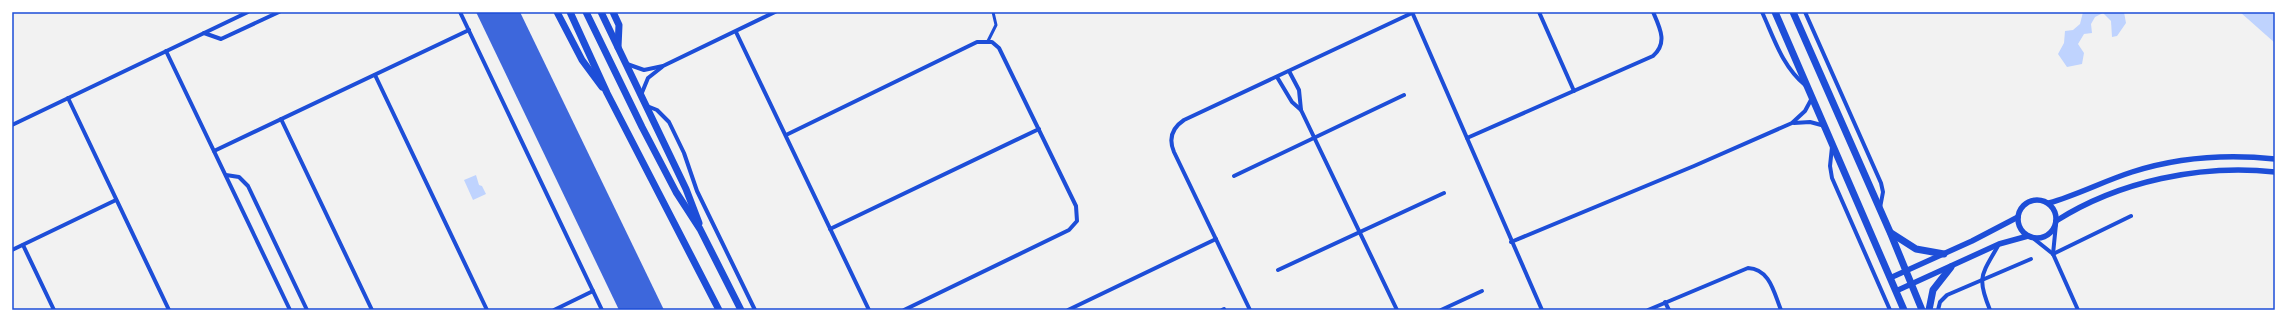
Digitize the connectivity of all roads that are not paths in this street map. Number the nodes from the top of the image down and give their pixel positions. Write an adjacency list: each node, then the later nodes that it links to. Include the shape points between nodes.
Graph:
1 (248, 12): 20 (street)
2 (279, 12): 20 (street, via 221,39)
3 (460, 12): 18 (street)
4 (557, 12): 31 (main road, via 582,60)
5 (570, 12): 31 (main road)
6 (586, 12): 59 (main road, via 676,192)
7 (601, 12): 22 (main road)
8 (613, 12): 22 (main road, via 620,31)
9 (775, 12): 19 (street)
10 (993, 12): 21 (street, via 996,25)
11 (1412, 12): 26 (street); 45 (street)
12 (1539, 12): 30 (street)
13 (1653, 12): 30 (street, via 1662,35 1657,53)
14 (1762, 12): 29 (street, via 1786,64 1793,75)
15 (1775, 12): 29 (main road)
16 (1793, 12): 55 (main road)
17 (1805, 12): 55 (street, via 1882,183)
18 (469, 30): 27 (street); 78 (street)
19 (736, 32): 25 (street); 43 (street)
20 (204, 33): 23 (street)
21 (988, 41): 42 (street, via 999,48); 43 (street, via 977,42)
22 (618, 47): 24 (main road)
23 (166, 51): 34 (street); 47 (street)
24 (627, 64): 25 (street, via 644,70); 33 (main road)
25 (663, 66): 33 (street, via 648,78)
26 (1289, 71): 28 (street); 37 (street, via 1299,90)
27 (374, 75): 38 (street); 87 (street)
28 (1277, 77): 37 (street, via 1292,102); 64 (street, via 1178,124 1171,138 1174,152)
29 (1808, 88): 35 (main road)
30 (1574, 91): 45 (street)
31 (607, 93): 90 (main road)
32 (1404, 94): 44 (street)
33 (641, 95): 36 (main road)
34 (68, 98): 40 (street); 53 (street)
35 (1812, 98): 39 (street, via 1805,111); 41 (main road)
36 (647, 106): 59 (main road, via 686,189); 92 (street, via 657,110 668,122 684,153 697,191)
37 (1301, 110): 44 (street)
38 (281, 119): 47 (street); 86 (street)
39 (1792, 123): 41 (street, via 1810,122); 65 (street)
40 (12, 125)
41 (1825, 126): 46 (main road)
42 (1039, 129): 60 (street); 94 (street, via 1076,206 1077,221 1069,230)
43 (786, 135): 60 (street)
44 (1315, 137): 51 (street); 61 (street)
45 (1467, 138): 65 (street)
46 (1832, 144): 75 (main road); 103 (street, via 1832,178)
47 (214, 151): 50 (street)
48 (2275, 160): 54 (street, via 2222,156 2166,163 2132,172)
49 (2275, 172): 58 (street, via 2230,169 2161,179 2108,196)
50 (226, 176): 84 (street); 85 (street, via 239,177 248,186)
51 (1234, 176)
52 (1444, 193): 61 (street)
53 (116, 200): 67 (street); 83 (street)
54 (2049, 204): 57 (street, via 2039,200 2028,202 2019,211); 58 (street, via 2053,208)
55 (1880, 209): 62 (main road)
56 (2131, 216): 70 (street)
57 (2018, 217): 63 (street, via 2020,228); 69 (street)
58 (2056, 223): 63 (street, via 2050,233 2039,238); 70 (street)
59 (700, 229): 91 (main road)
60 (830, 229): 93 (street)
61 (1361, 232): 73 (street); 97 (street)
62 (1890, 232): 69 (main road, via 1916,250); 74 (main road)
63 (2031, 237): 66 (street); 70 (street)
64 (1216, 239): 95 (street); 96 (street)
65 (1510, 242): 99 (street)
66 (1999, 244): 72 (street); 76 (street)
67 (23, 245): 68 (street); 82 (street)
68 (12, 250)
69 (1944, 254): 74 (street)
70 (2053, 254): 109 (street)
71 (2031, 259): 76 (street)
72 (1951, 267): 77 (street); 106 (main road, via 1933,290)
73 (1278, 270)
74 (1905, 271): 75 (street); 77 (main road)
75 (1890, 278): 80 (main road)
76 (1981, 282): 107 (street, via 1947,295 1940,302); 108 (street)
77 (1911, 285): 80 (street); 105 (main road)
78 (594, 291): 88 (street); 89 (street)
79 (1482, 291): 98 (street)
80 (1896, 291): 104 (main road)
81 (1665, 302): 100 (street); 101 (street); 102 (street, via 1748,268 1761,270)
82 (54, 310)
83 (169, 310)
84 (290, 310)
85 (307, 310)
86 (372, 310)
87 (486, 310)
88 (554, 310)
89 (602, 310)
90 (718, 310)
91 (741, 310)
92 (755, 310)
93 (869, 310)
94 (904, 310)
95 (1068, 310)
96 (1250, 310)
97 (1397, 310)
98 (1441, 310)
99 (1542, 310)
100 (1648, 310)
101 (1669, 310)
102 (1781, 310)
103 (1890, 310)
104 (1904, 310)
105 (1922, 310)
106 (1929, 310)
107 (1938, 310)
108 (1990, 310)
109 (2078, 310)

